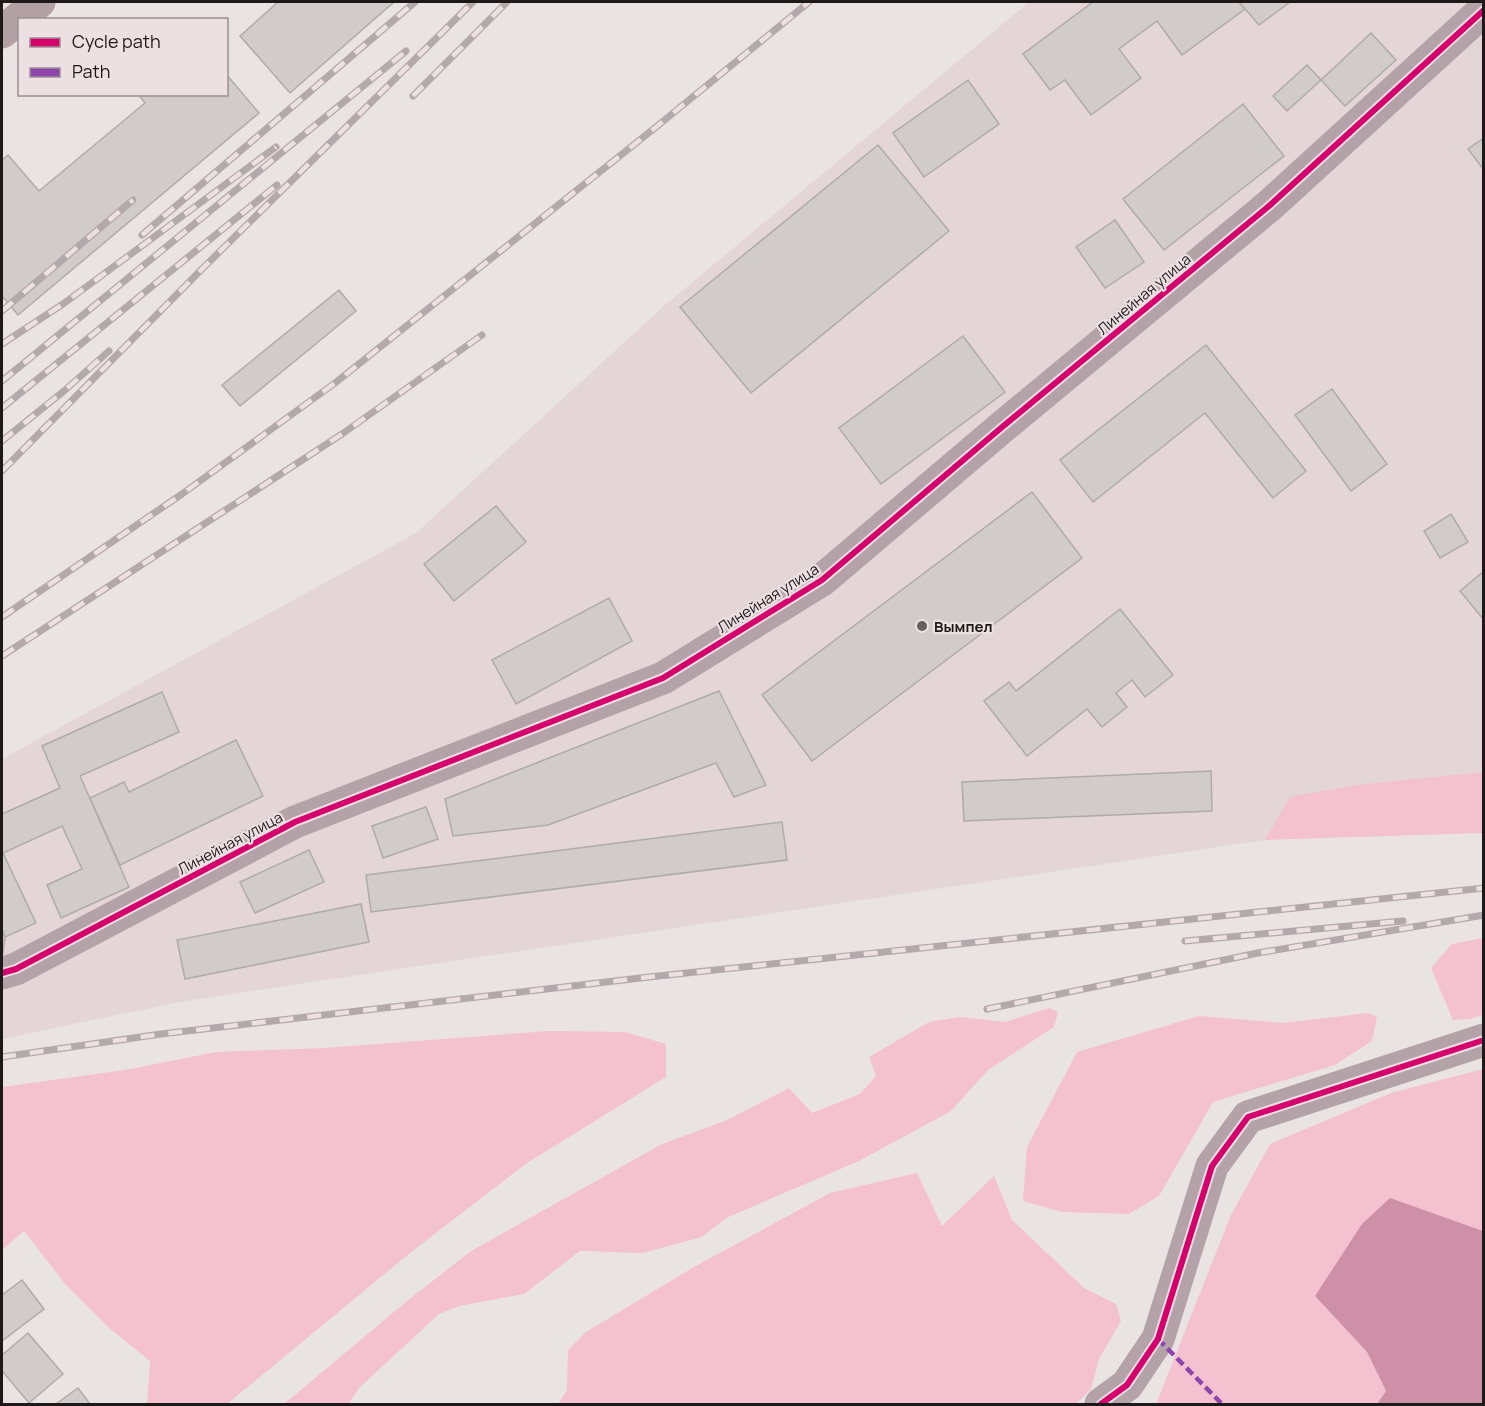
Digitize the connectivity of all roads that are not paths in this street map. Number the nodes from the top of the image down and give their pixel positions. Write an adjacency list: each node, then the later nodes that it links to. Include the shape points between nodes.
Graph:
1 (39, 2): 3 (main road)
2 (1484, 10): 6 (street, Линейная улица, via 1269,206 822,580 663,678 295,822)
3 (19, 18)
4 (18, 19): 5 (main road)
5 (2, 32)
6 (2, 973)
7 (1484, 1040): 8 (street, via 1248,1117 1212,1166 1158,1339 1127,1385)
8 (1101, 1404)

